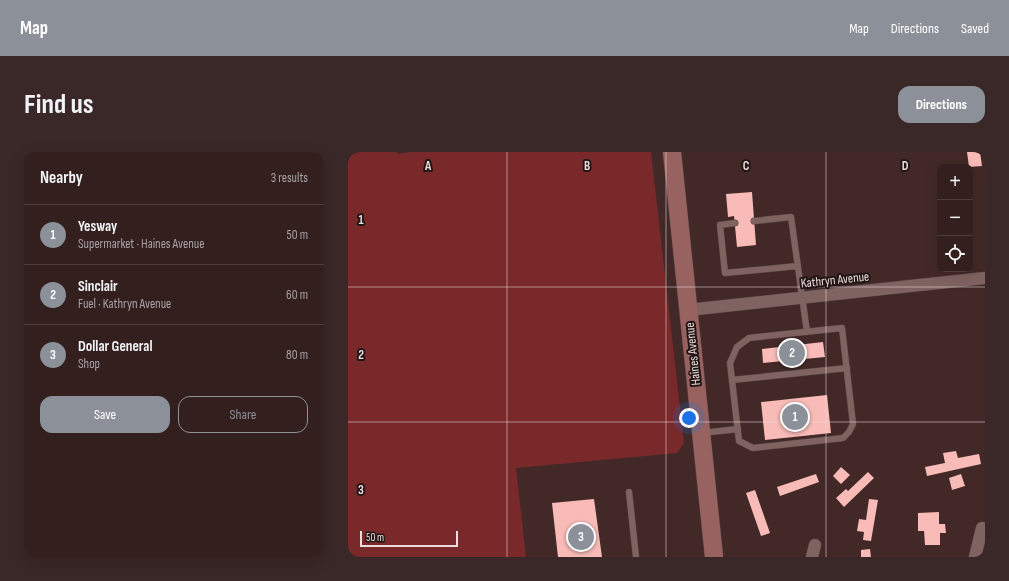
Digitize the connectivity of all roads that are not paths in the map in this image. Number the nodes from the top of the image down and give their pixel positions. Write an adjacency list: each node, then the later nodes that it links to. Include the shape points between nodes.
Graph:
1 (672, 152): 7 (main road, Haines Avenue)
2 (754, 221): 4 (lane, via 791,217)
3 (735, 223): 4 (lane, via 720,225 725,273)
4 (798, 266): 6 (lane)
5 (985, 278): 6 (street, Kathryn Avenue)
6 (802, 298): 7 (street, Kathryn Avenue); 8 (lane)
7 (688, 310): 12 (main road, Haines Avenue)
8 (807, 332): 9 (lane, via 842,328); 10 (lane, via 749,338 737,347 730,363)
9 (847, 368): 10 (lane); 11 (lane, via 853,424 844,438 753,448 739,441)
10 (732, 380): 11 (lane)
11 (738, 428): 12 (lane)
12 (702, 433): 16 (main road, Haines Avenue)
13 (629, 492): 15 (lane)
14 (982, 528): 17 (street)
15 (636, 557)
16 (714, 557)
17 (975, 557)

